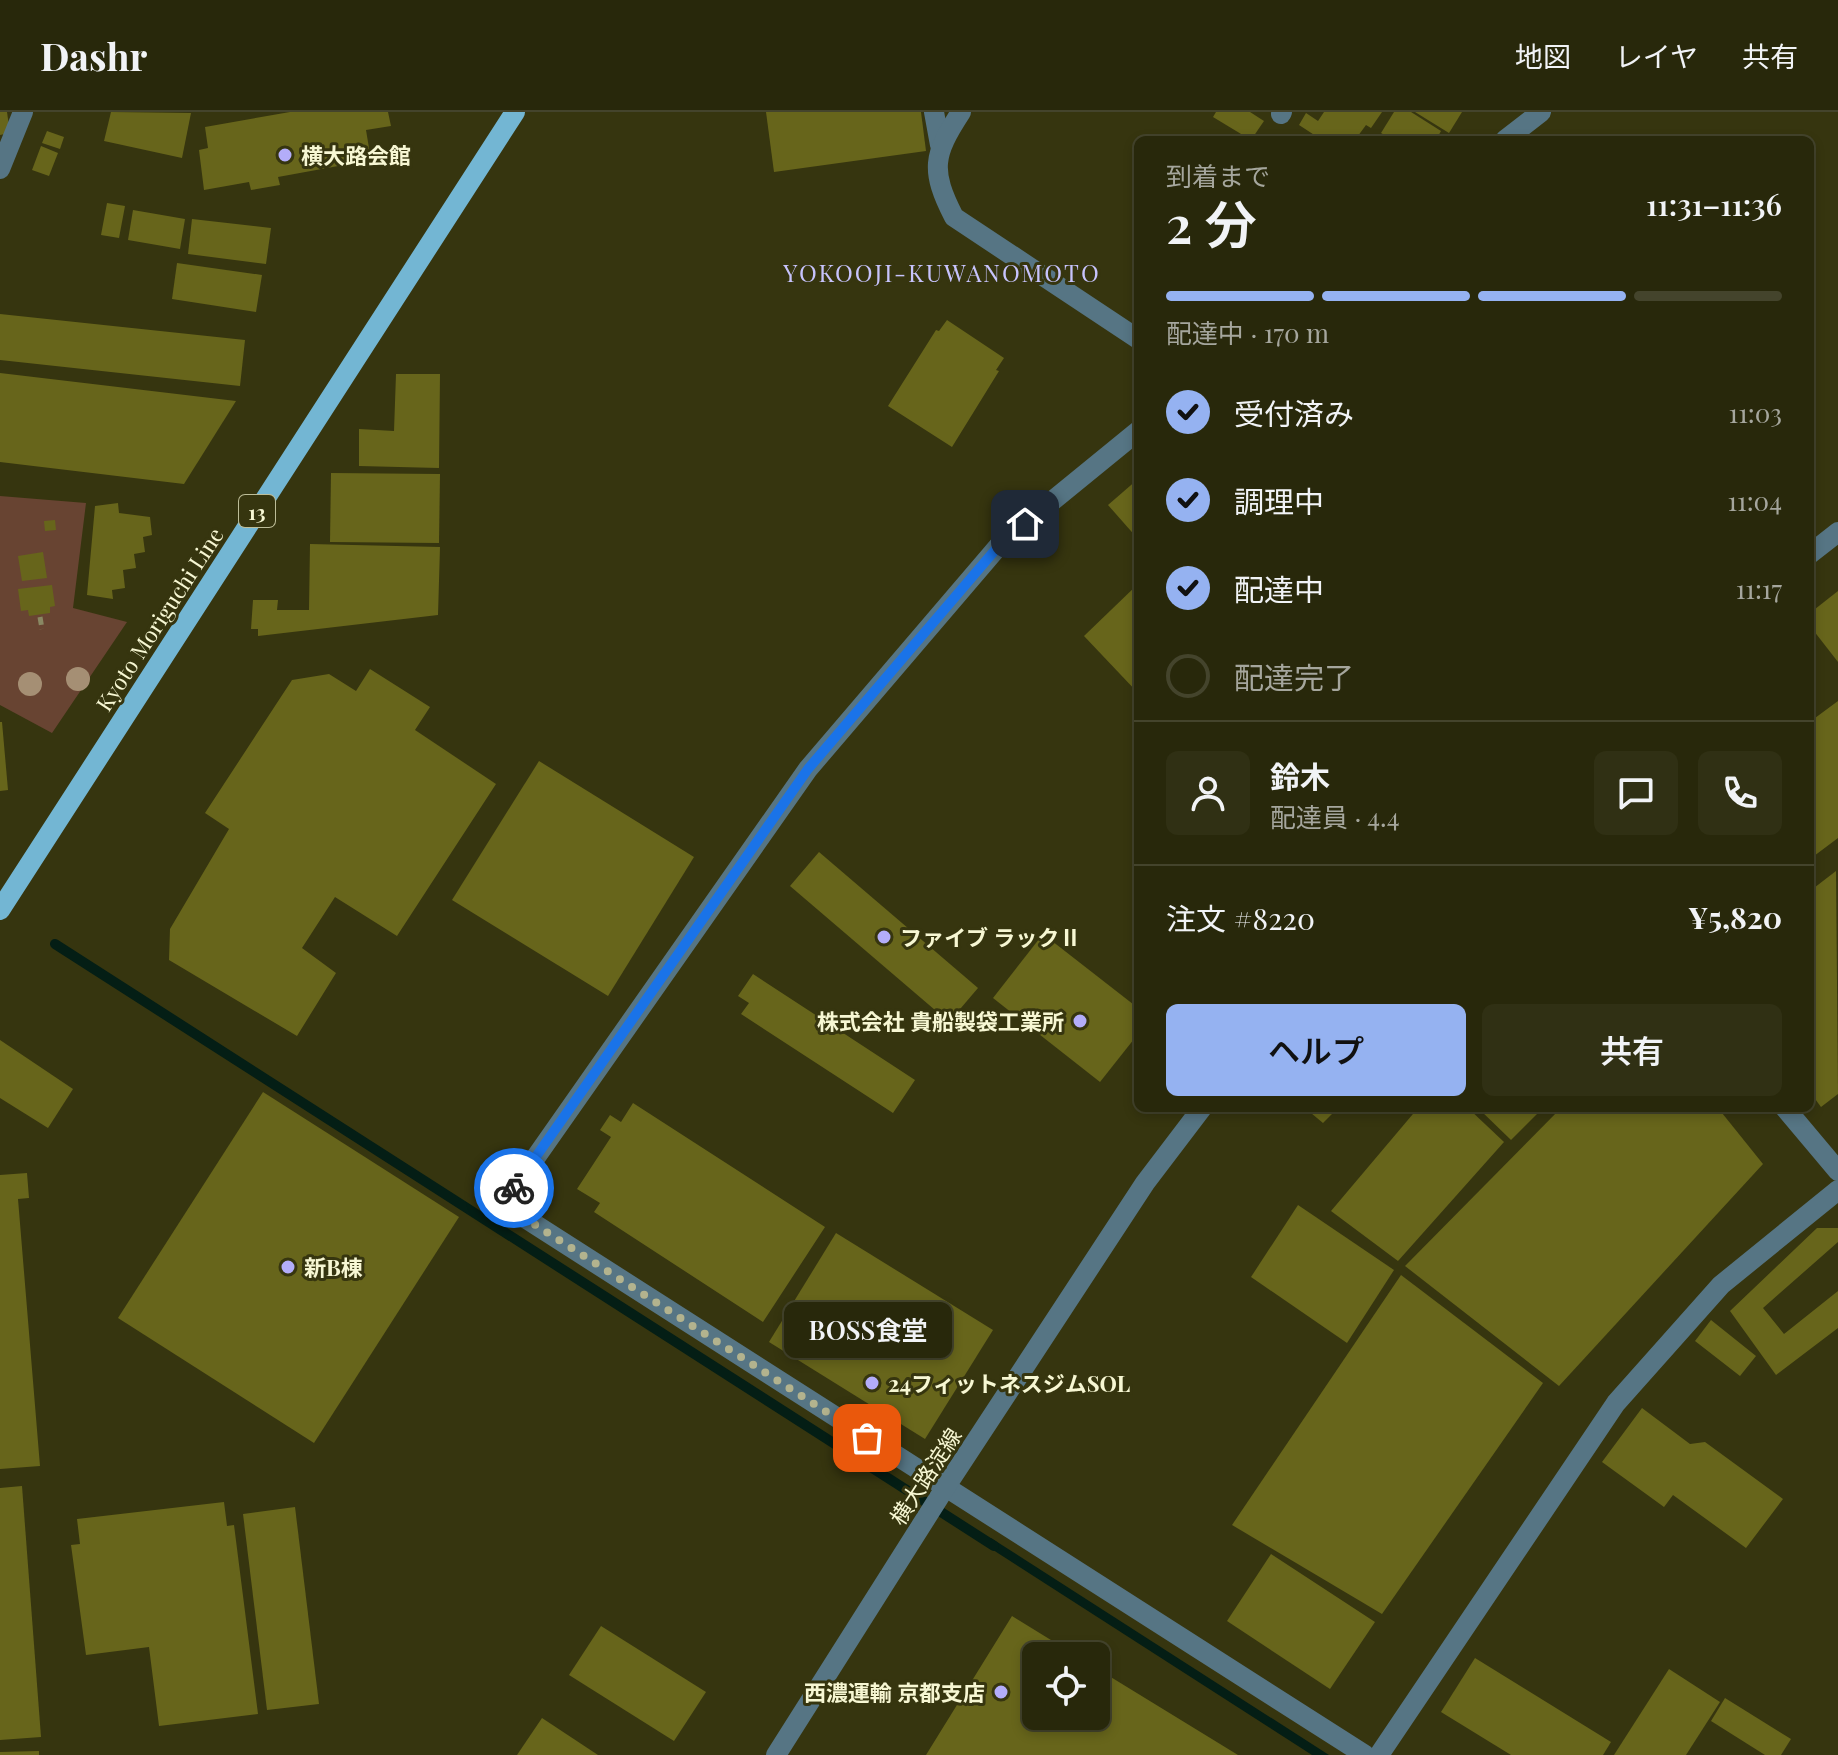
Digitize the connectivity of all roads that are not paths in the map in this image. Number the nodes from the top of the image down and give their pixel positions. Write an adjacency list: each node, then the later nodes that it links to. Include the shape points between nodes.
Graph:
1 (23, 112): 8 (street)
2 (515, 112): 13 (main road, Kyoto Moriguchi Line / 13)
3 (934, 112): 7 (street)
4 (961, 112): 7 (street)
5 (1541, 112): 6 (street)
6 (1510, 136)
7 (940, 145): 9 (street, via 937,185 954,217)
8 (0, 169)
9 (1134, 336)
10 (1134, 434): 18 (street, via 1002,542 808,769 503,1204)
11 (1838, 532): 12 (street)
12 (1814, 551)
13 (0, 910)
14 (1199, 1112): 18 (street, 横大路淀線, via 1145,1183)
15 (1788, 1112): 16 (street)
16 (1838, 1171)
17 (1838, 1190): 21 (street, via 1721,1285 1616,1403)
18 (945, 1488): 19 (street, 横大路淀線); 20 (street)
19 (776, 1755)
20 (1365, 1755)
21 (1379, 1755)

